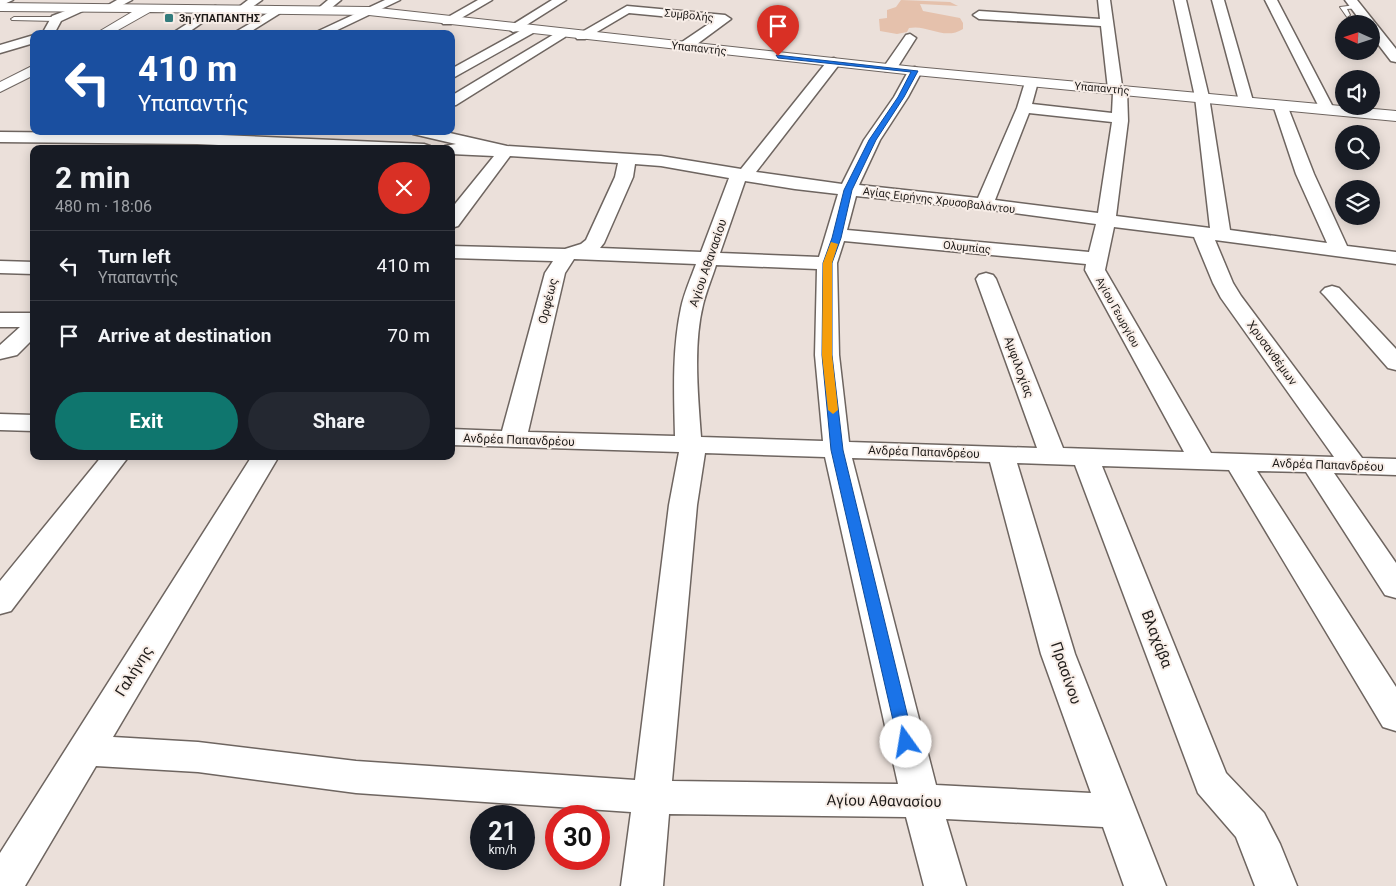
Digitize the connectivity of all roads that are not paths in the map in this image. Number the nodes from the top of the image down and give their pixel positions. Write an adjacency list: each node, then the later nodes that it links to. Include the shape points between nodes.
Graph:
1 (7, 0): 15 (street)
2 (126, 0): 16 (street)
3 (256, 0): 19 (street)
4 (335, 0): 21 (street)
5 (394, 0): 22 (street)
6 (486, 0): 28 (street)
7 (560, 0): 32 (street)
8 (1104, 0): 30 (street, Αγίου Γεωργίου)
9 (1180, 0): 58 (street, Χρυσανθέμων)
10 (1218, 0): 60 (street)
11 (1271, 0): 63 (street)
12 (1021, 2): 29 (street)
13 (1354, 3): 25 (lane, via 1343,7); 26 (street)
14 (78, 4): 16 (street, Υπαπαντής); 23 (street, Υπαπαντής)
15 (0, 5): 23 (street, Υπαπαντής)
16 (109, 8): 17 (street, Υπαπαντής)
17 (149, 9): 18 (street, Υπαπαντής); 34 (street)
18 (216, 9): 19 (street, Υπαπαντής); 35 (street)
19 (241, 10): 20 (street, Υπαπαντής)
20 (278, 10): 21 (street, Υπαπαντής); 36 (street)
21 (321, 11): 22 (street, Υπαπαντής)
22 (369, 11): 28 (street, Υπαπαντής); 37 (street)
23 (57, 13): 27 (lane); 33 (street)
24 (979, 15): 29 (street)
25 (1347, 15)
26 (1363, 15)
27 (14, 19)
28 (447, 21): 31 (street, Υπαπαντής)
29 (1020, 22): 30 (street)
30 (1107, 23): 57 (street, Αγίου Γεωργίου)
31 (472, 24): 32 (street, Υπαπαντής); 40 (street)
32 (513, 28): 38 (street, Υπαπαντής)
33 (50, 30)
34 (109, 30)
35 (183, 30)
36 (245, 30)
37 (327, 30)
38 (529, 30): 41 (street, Υπαπαντής); 54 (street)
39 (8, 33): 42 (street)
40 (455, 33)
41 (561, 34): 43 (street, Υπαπαντής); 59 (street)
42 (30, 35)
43 (581, 36): 47 (street, Υπαπαντής); 47 (street, Συμβολής, via 627,9 725,20)
44 (910, 38): 51 (street)
45 (1380, 38): 49 (street)
46 (30, 40): 48 (street)
47 (684, 47): 50 (street, Υπαπαντής)
48 (0, 49)
49 (1396, 58)
50 (834, 62): 51 (street, Υπαπαντής); 76 (street, Αγίου Αθανασίου)
51 (890, 68): 53 (street, Υπαπαντής)
52 (30, 71): 56 (street)
53 (915, 71): 55 (street, Υπαπαντής); 77 (street, via 872,140)
54 (455, 73)
55 (1031, 82): 57 (street, Υπαπαντής); 62 (street)
56 (0, 88)
57 (1117, 90): 58 (street, Υπαπαντής); 65 (street, Αγίου Γεωργίου)
58 (1202, 97): 60 (street, Υπαπαντής); 81 (street, Χρυσανθέμων)
59 (455, 100)
60 (1246, 101): 61 (street, Υπαπαντής)
61 (1280, 105): 63 (street, Υπαπαντής); 83 (street, via 1304,174)
62 (1024, 108): 65 (street); 78 (street)
63 (1327, 109): 64 (street, Υπαπαντής)
64 (1396, 116)
65 (1120, 118): 80 (street, Αγίου Γεωργίου)
66 (28, 133): 69 (street); 74 (street)
67 (115, 135): 70 (street)
68 (436, 135): 73 (street)
69 (0, 137)
70 (210, 144): 71 (street)
71 (248, 145)
72 (455, 149): 73 (street, Αγίας Ειρήνης Χρυσοβαλάντου)
73 (506, 151): 75 (street, Αγίας Ειρήνης Χρυσοβαλάντου); 79 (street)
74 (0, 155)
75 (626, 158): 76 (street, Αγίας Ειρήνης Χρυσοβαλάντου); 85 (street, via 624,177 594,243)
76 (742, 174): 77 (street, Αγίας Ειρήνης Χρυσοβαλάντου); 87 (street, Αγίου Αθανασίου, via 734,184)
77 (848, 190): 78 (street, Αγίας Ειρήνης Χρυσοβαλάντου); 82 (street)
78 (984, 204): 80 (street, Αγίας Ειρήνης Χρυσοβαλάντου)
79 (455, 217)
80 (1106, 220): 81 (street, Αγίας Ειρήνης Χρυσοβαλάντου); 88 (street, Αγίου Γεωργίου)
81 (1211, 234): 83 (street, Αγίας Ειρήνης Χρυσοβαλάντου); 111 (street, Χρυσανθέμων, via 1232,298)
82 (837, 235): 88 (street, Ολυμπίας); 89 (street)
83 (1339, 249): 86 (street, Αγίας Ειρήνης Χρυσοβαλάντου)
84 (455, 252): 85 (street)
85 (569, 254): 87 (street); 100 (street, Ορφέως, via 555,273)
86 (1396, 258)
87 (709, 259): 89 (street); 101 (street, Αγίου Αθανασίου, via 692,306 689,325 686,386)
88 (1097, 259): 108 (street, Αγίου Γεωργίου, via 1095,270)
89 (828, 263): 102 (street, via 827,355)
90 (0, 267): 91 (street)
91 (30, 268)
92 (986, 278): 104 (street, Αμφιλοχίας)
93 (1332, 292): 98 (street)
94 (0, 320): 95 (street)
95 (30, 320)
96 (30, 329): 97 (street, via 9,350)
97 (0, 352)
98 (1396, 363)
99 (455, 437): 100 (street, Ανδρέα Παπανδρέου)
100 (513, 439): 101 (street, Ανδρέα Παπανδρέου)
101 (690, 445): 102 (street, Ανδρέα Παπανδρέου); 117 (street, Αγίου Αθανασίου)
102 (837, 450): 103 (street, Ανδρέα Παπανδρέου); 118 (street)
103 (1000, 455): 104 (street, Ανδρέα Παπανδρέου); 119 (street, Πρασίνου, via 1058,654)
104 (1053, 456): 105 (street, Ανδρέα Παπανδρέου)
105 (1085, 457): 108 (street, Ανδρέα Παπανδρέου); 124 (street, Βλαχάβα, via 1210,782 1250,824)
106 (113, 460): 114 (street)
107 (264, 460): 116 (street, Γαλήνης)
108 (1202, 461): 109 (street, Ανδρέα Παπανδρέου)
109 (1238, 462): 110 (street, Ανδρέα Παπανδρέου); 115 (street)
110 (1314, 464): 111 (street, Ανδρέα Παπανδρέου); 113 (street)
111 (1354, 466): 112 (street, Ανδρέα Παπανδρέου)
112 (1396, 467)
113 (1396, 587)
114 (0, 603)
115 (1396, 717)
116 (85, 750): 117 (street, via 198,757 356,778); 120 (street, Γαλήνης)
117 (651, 797): 118 (street, Αγίου Αθανασίου); 121 (street, Αγίου Αθανασίου)
118 (921, 801): 119 (street, Αγίου Αθανασίου); 122 (street)
119 (1117, 812): 123 (street, Πρασίνου)
120 (2, 886)
121 (642, 886)
122 (945, 886)
123 (1145, 886)
124 (1276, 886)

